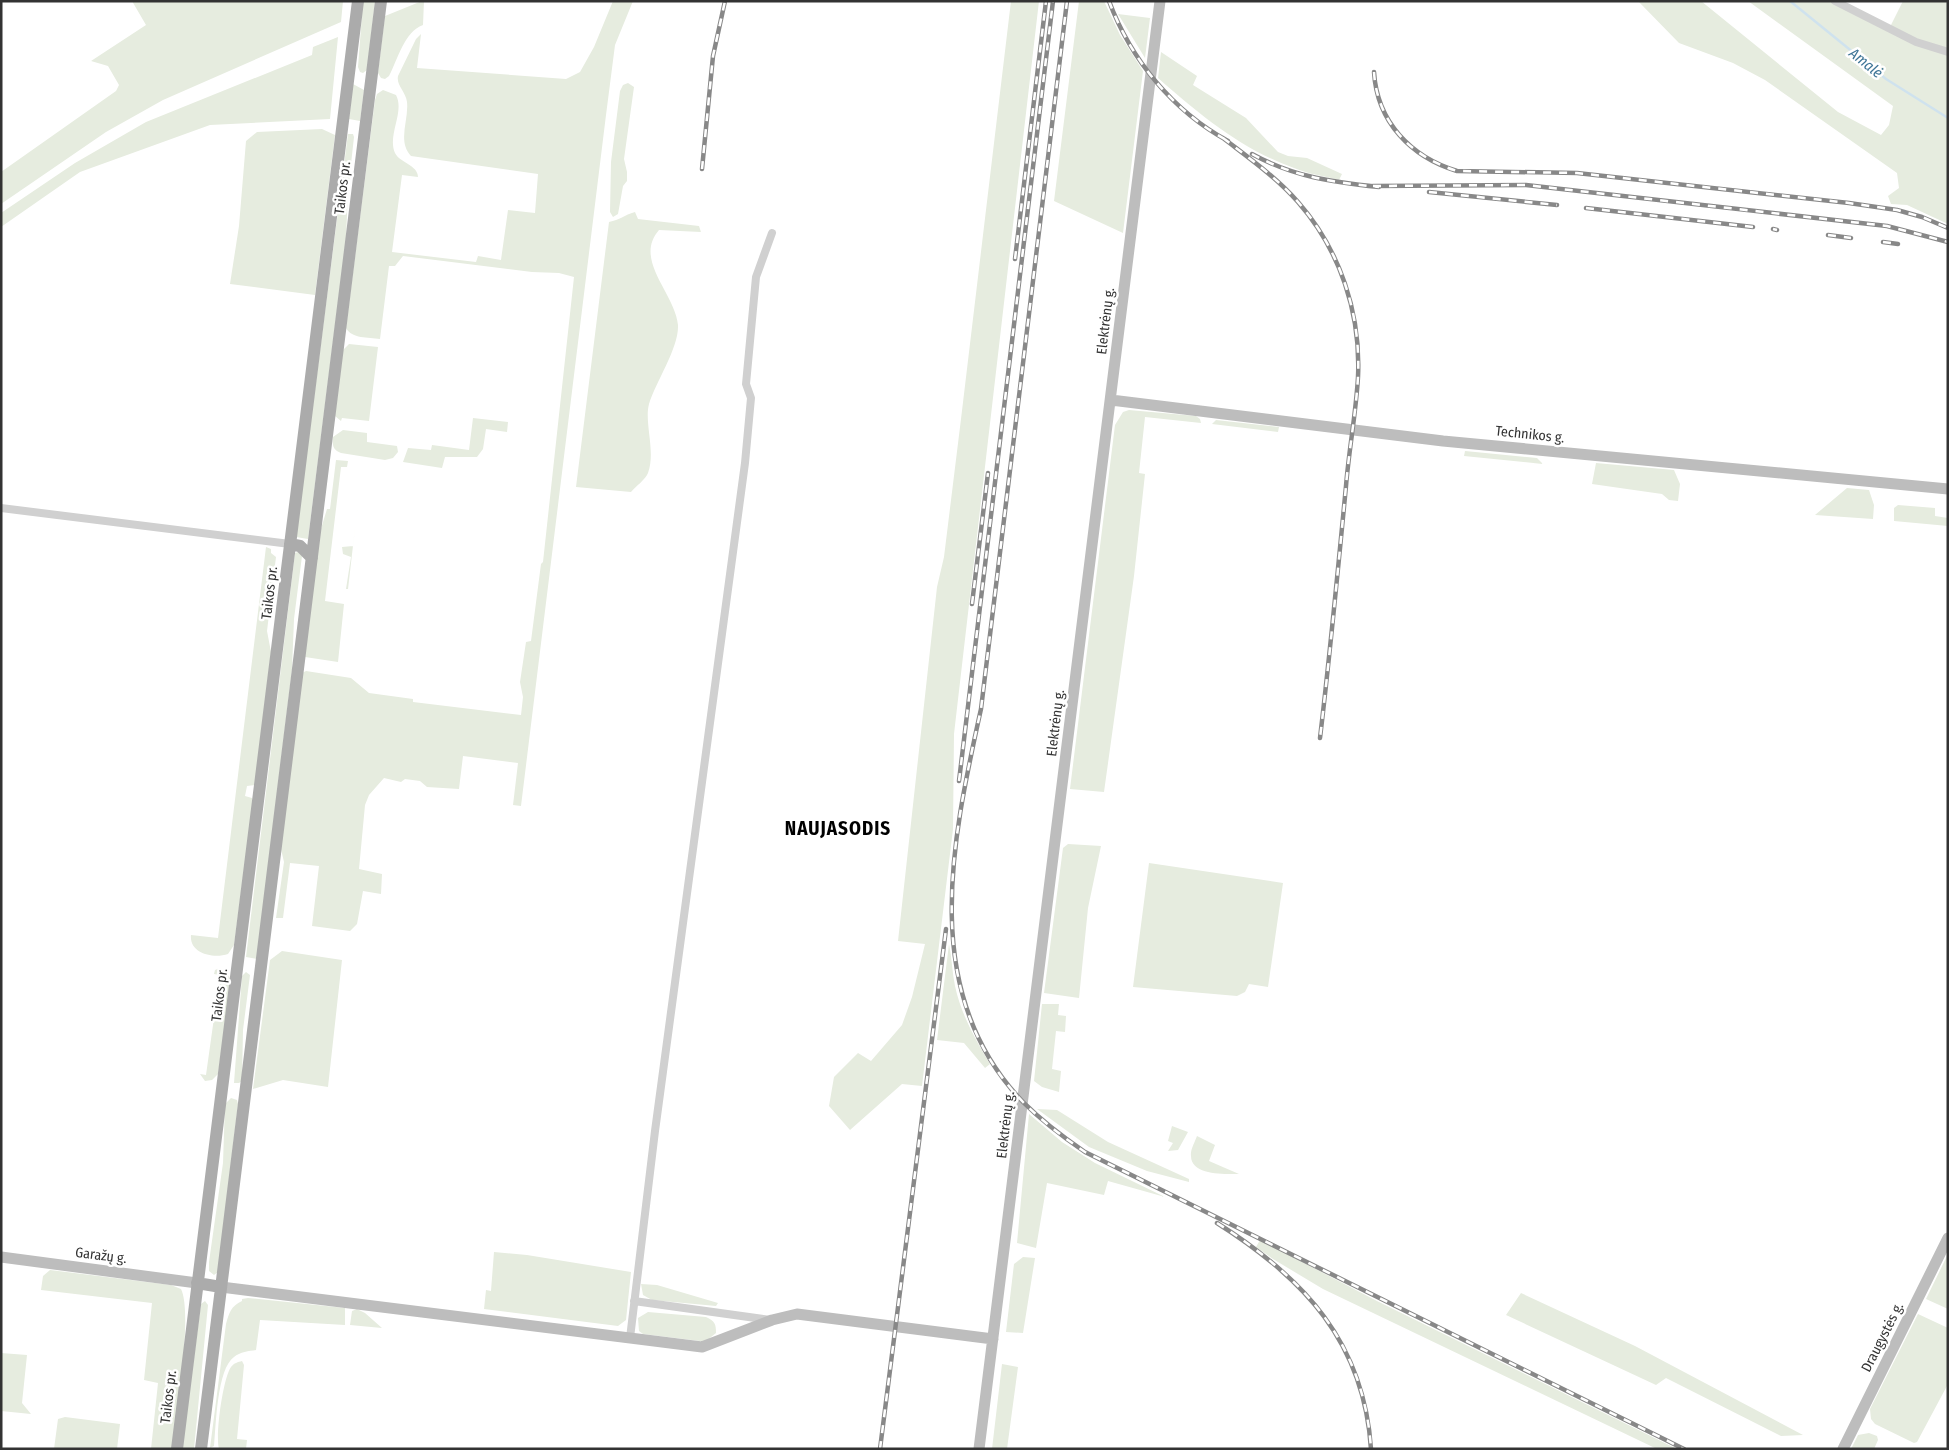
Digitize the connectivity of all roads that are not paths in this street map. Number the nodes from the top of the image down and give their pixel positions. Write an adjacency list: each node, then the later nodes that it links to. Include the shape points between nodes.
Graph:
1 (358, 1): 6 (main road, Taikos pr.)
2 (381, 1): 7 (main road, Taikos pr.)
3 (1160, 1): 11 (street, Elektrėnų g.)
4 (1835, 1): 5 (street, via 1916,42)
5 (1948, 52)
6 (349, 69): 7 (main road, via 358,80); 8 (main road, Taikos pr.)
7 (370, 83): 9 (main road, Taikos pr.)
8 (342, 126): 9 (main road, via 356,129); 14 (main road, Taikos pr.)
9 (364, 137): 15 (main road, Taikos pr.)
10 (772, 234): 24 (street, via 756,277 746,384 751,398 745,463)
11 (1111, 400): 12 (street, Technikos g., via 1443,441); 27 (street, Elektrėnų g.)
12 (1948, 489)
13 (1, 508): 14 (street)
14 (290, 544): 15 (main road, via 300,546); 16 (main road, Taikos pr.)
15 (312, 558): 17 (main road, Taikos pr.)
16 (238, 966): 17 (main road); 18 (main road, Taikos pr.)
17 (260, 969): 19 (main road, Taikos pr.)
18 (223, 1084): 19 (main road); 22 (main road, Taikos pr.)
19 (246, 1091): 23 (main road, Taikos pr.)
20 (1948, 1238): 31 (street, Draugystės g.)
21 (1, 1257): 22 (street, Garažų g.)
22 (197, 1283): 23 (main road); 28 (main road, Taikos pr.)
23 (221, 1287): 26 (street); 29 (main road, Taikos pr.)
24 (634, 1301): 25 (street); 26 (street)
25 (772, 1320): 26 (street, via 702,1347); 27 (street, via 803,1314)
26 (630, 1338)
27 (993, 1339): 30 (street, Elektrėnų g.)
28 (178, 1449)
29 (201, 1449)
30 (979, 1449)
31 (1843, 1449)

